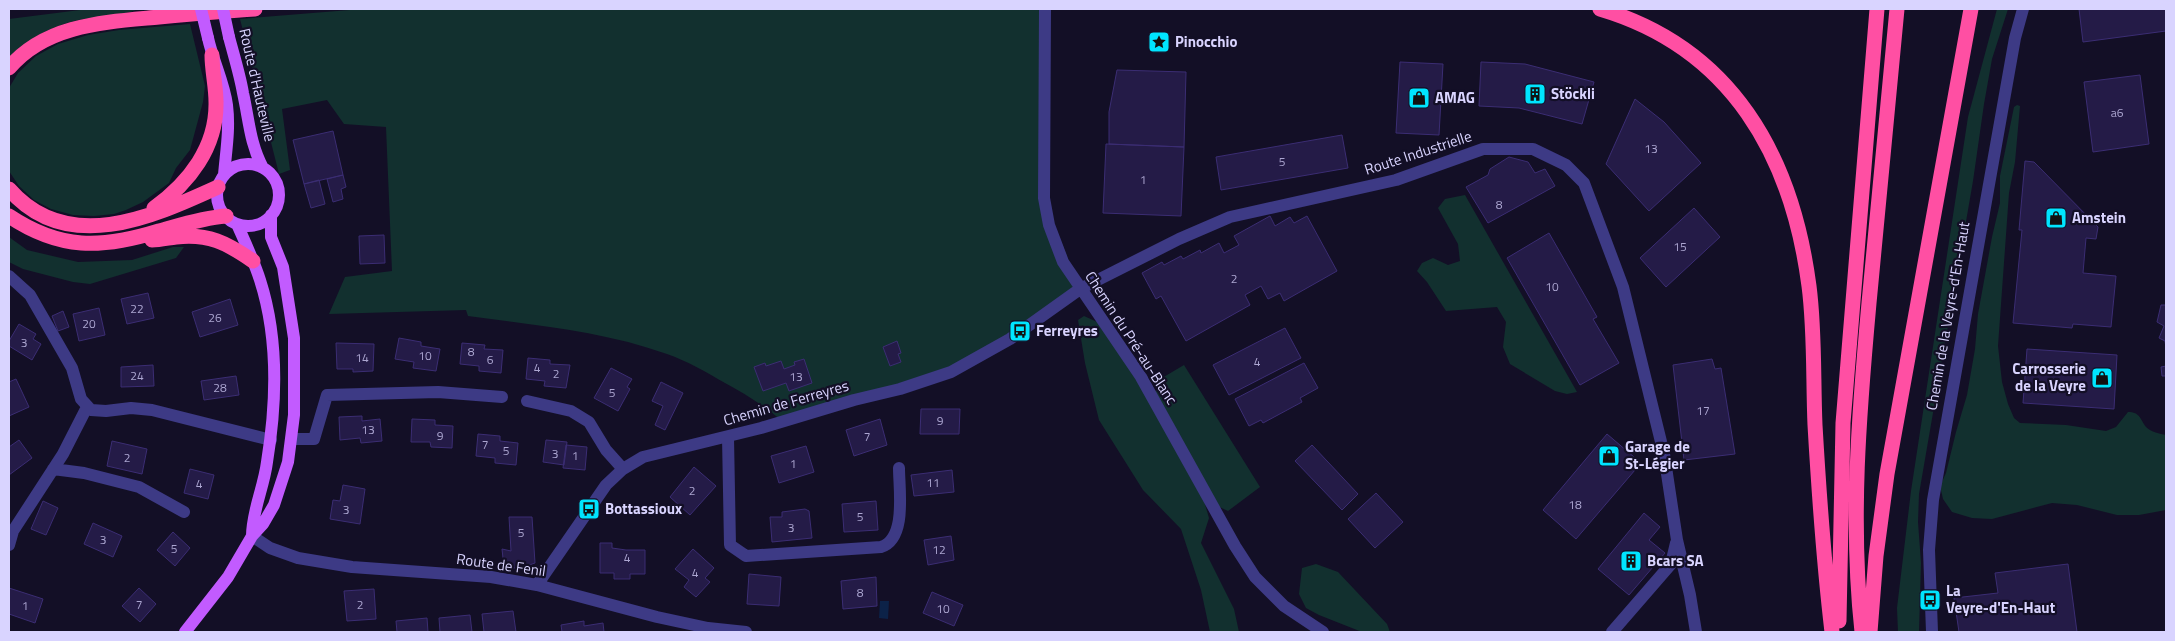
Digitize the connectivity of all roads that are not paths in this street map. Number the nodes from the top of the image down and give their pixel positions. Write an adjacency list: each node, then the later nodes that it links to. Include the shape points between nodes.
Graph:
1 (201, 9): 10 (main road, bridge)
2 (223, 9): 12 (main road, Route d'Hauteville, bridge, via 250,133)
3 (254, 9): 11 (highway, via 118,21 75,29 41,42)
4 (1045, 9): 22 (street, Chemin du Pré-au-Blanc, via 1044,198 1060,255)
5 (1600, 9): 43 (highway, via 1664,36 1715,75 1756,124 1784,180 1802,242 1810,293 1820,506)
6 (1877, 9): 44 (highway, via 1843,423)
7 (1897, 9): 45 (highway, via 1860,416 1856,551)
8 (1971, 9): 46 (highway, via 1888,465)
9 (2023, 9): 47 (street, Chemin de la Veyre-d'En-Haut, via 2015,38 1932,500 1929,550)
10 (212, 55): 13 (main road, via 221,75 227,105 229,141); 17 (highway, via 216,118 207,148 180,186)
11 (9, 68)
12 (263, 168): 13 (main road, via 240,165); 15 (main road, via 273,178 278,191)
13 (221, 181): 17 (highway); 18 (main road, via 217,199 219,207)
14 (9, 189): 17 (highway, via 31,209 62,223 98,226)
15 (271, 215): 18 (main road, via 255,225); 27 (main road, via 271,236 283,267 294,338 296,392)
16 (9, 216): 19 (highway, via 45,237 66,241 110,243)
17 (139, 219)
18 (231, 220): 19 (highway, via 198,219); 20 (main road)
19 (133, 238): 20 (highway, via 151,240 188,236 212,239 224,242)
20 (253, 261): 28 (main road, via 273,339 275,391)
21 (9, 276): 25 (street, via 30,295 72,368)
22 (1080, 289): 26 (street, Chemin de Ferreyres, via 1003,343 951,372); 34 (street, Route Industrielle, via 1230,217 1396,180 1483,149 1533,150 1566,165 1584,183 1623,287 1664,454); 40 (street, Chemin du Pré-au-Blanc, via 1141,377 1235,546 1256,577 1284,606)
23 (502, 397): 27 (street, via 438,392 327,395 314,439)
24 (527, 401): 31 (street, via 571,411 589,422 606,450)
25 (87, 407): 28 (street, via 94,411 132,408 157,411); 30 (street)
26 (728, 437): 29 (street, via 730,545 746,556 891,544 899,523); 31 (street, Chemin de Ferreyres, via 643,457)
27 (292, 439): 28 (main road); 33 (main road, via 274,506)
28 (271, 440): 33 (main road, via 266,473 252,521)
29 (899, 468)
30 (53, 469): 32 (street, via 139,487); 35 (street, via 13,531)
31 (623, 469): 36 (street, Chemin de Ferreyres, via 606,485)
32 (184, 512)
33 (252, 536): 36 (street, Route de Fenil, via 270,548 298,558 352,567 490,577); 38 (main road, via 228,577)
34 (1677, 540): 41 (street, Route Industrielle, via 1671,564); 42 (street, Route Industrielle)
35 (9, 545)
36 (537, 585): 37 (street, Route de Fenil)
37 (706, 630): 39 (street, Route de Fenil)
38 (185, 632)
39 (746, 632)
40 (1323, 632)
41 (1612, 632)
42 (1696, 632)
43 (1832, 632)
44 (1838, 632)
45 (1862, 632)
46 (1870, 632)
47 (1932, 632)

